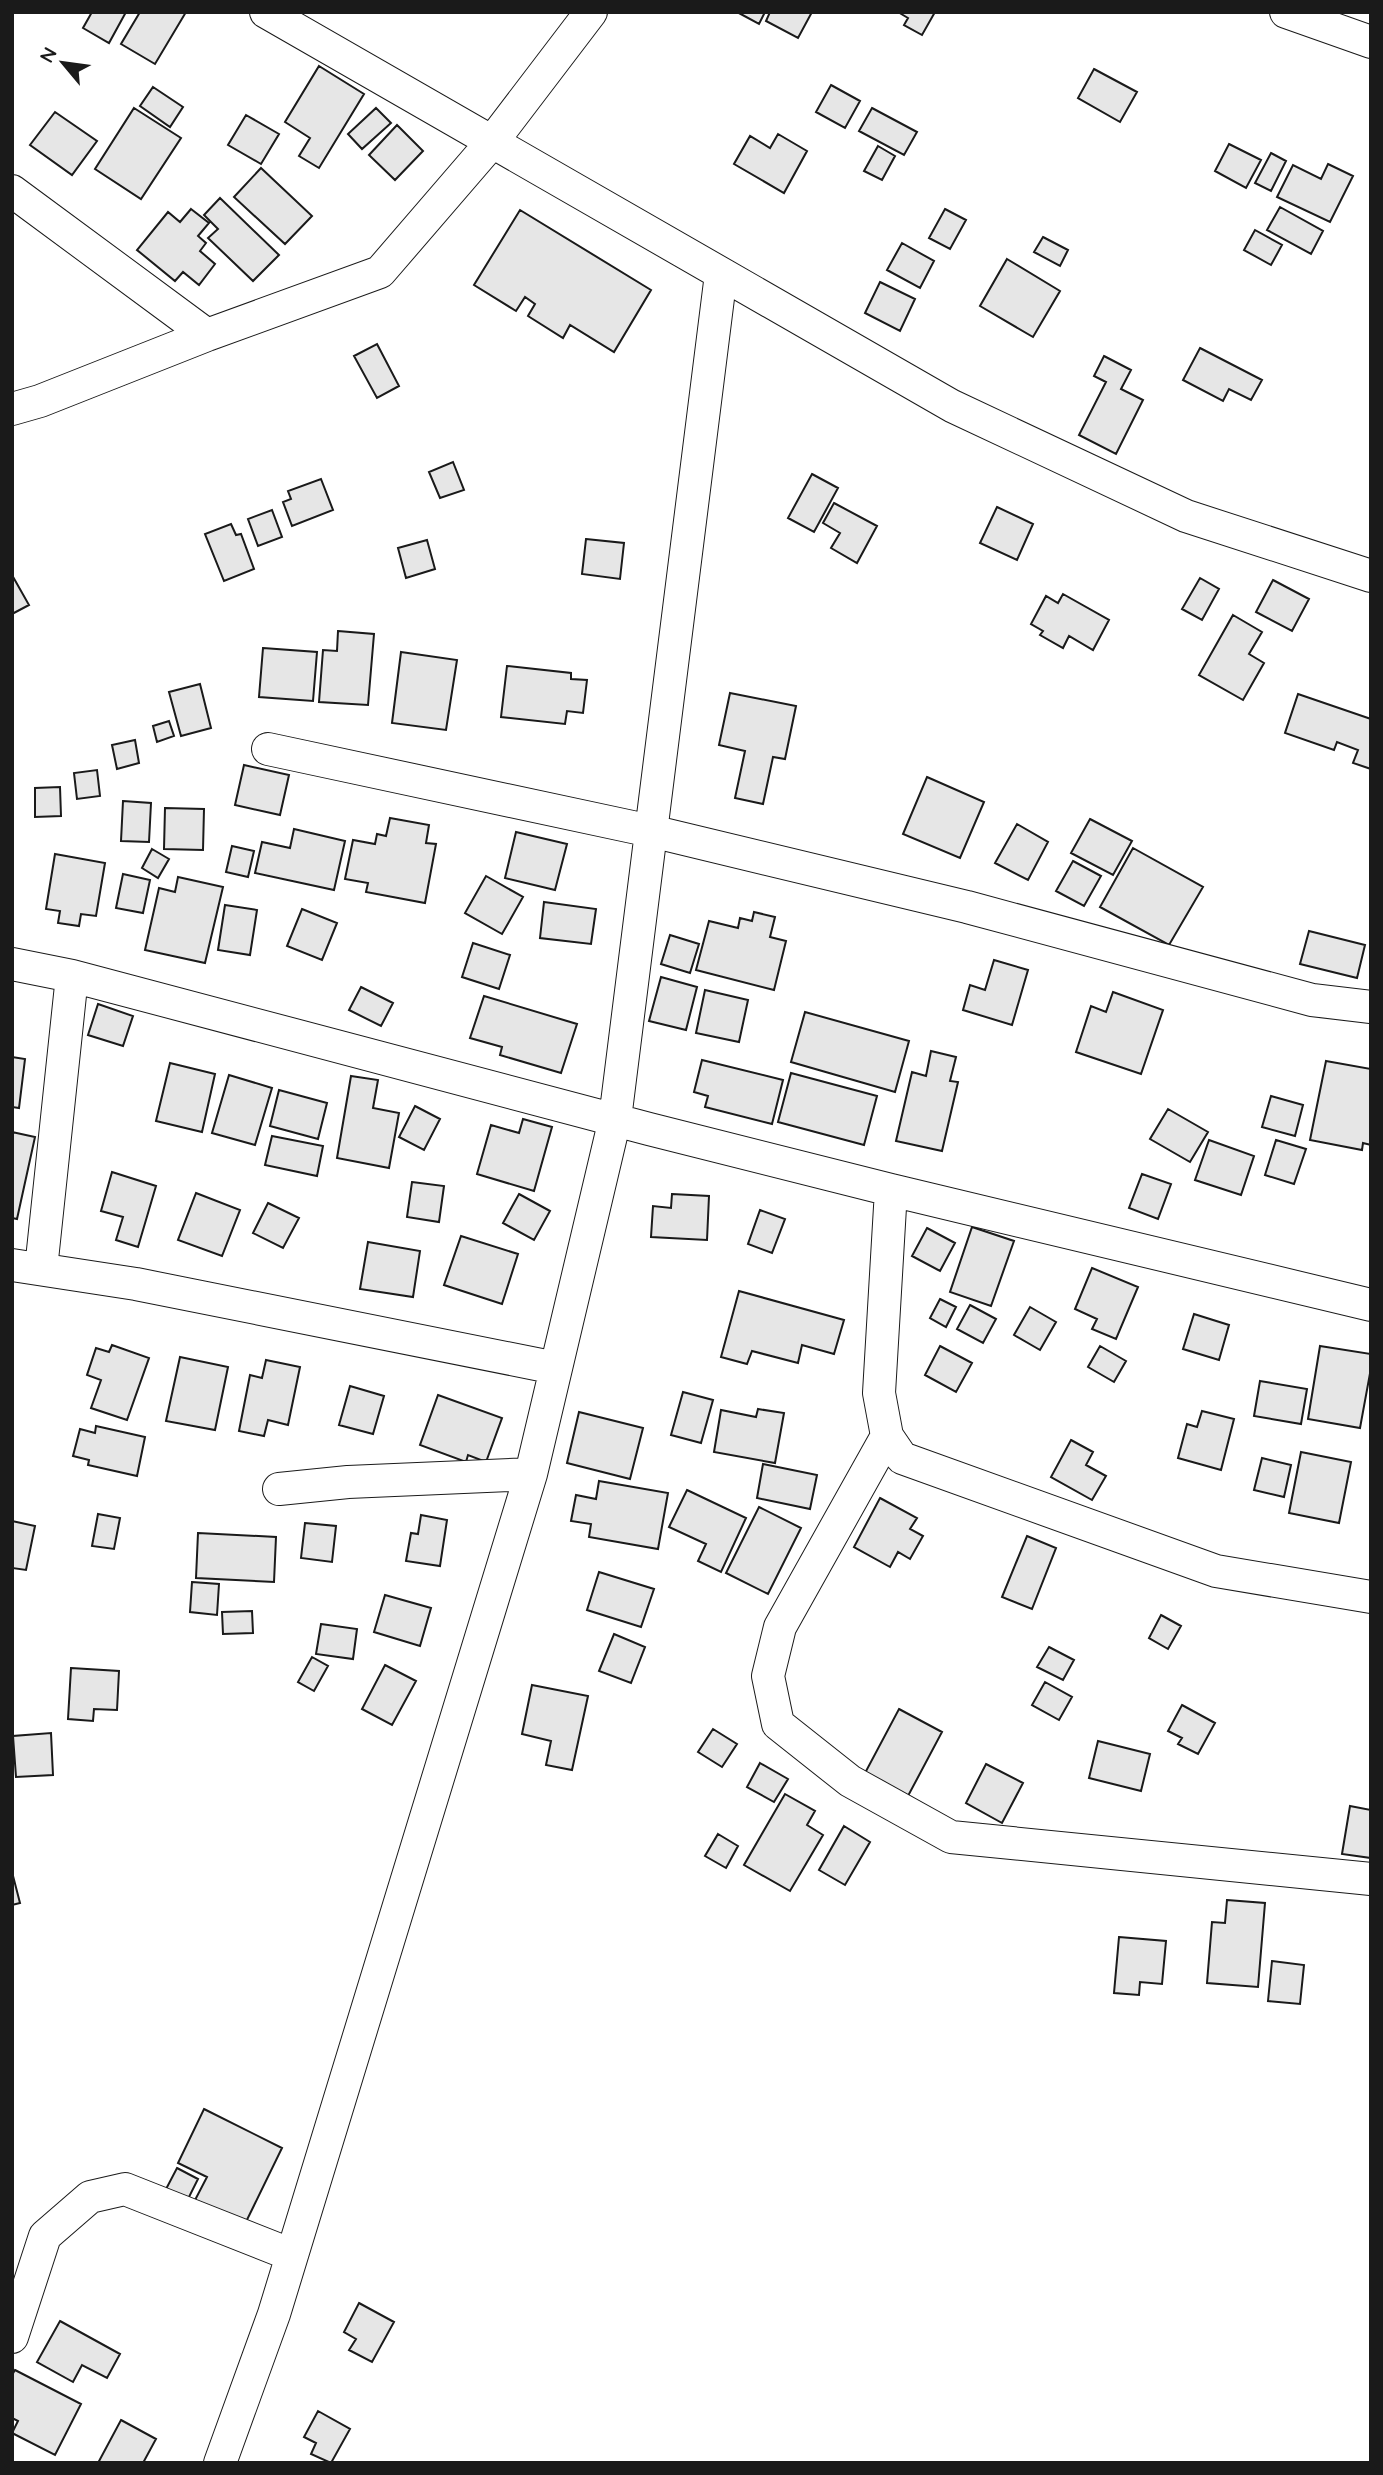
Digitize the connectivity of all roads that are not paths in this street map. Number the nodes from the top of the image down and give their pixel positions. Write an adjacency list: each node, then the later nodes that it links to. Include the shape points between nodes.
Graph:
1 (266, 12): 5 (street)
2 (591, 12): 5 (street)
3 (1286, 12): 4 (street)
4 (1371, 42)
5 (492, 142): 7 (street); 8 (street, via 380,272)
6 (12, 191): 8 (street)
7 (722, 274): 10 (street, via 951,406 1186,516); 12 (street)
8 (207, 335): 9 (street)
9 (12, 409)
10 (1371, 576)
11 (268, 749): 12 (street)
12 (651, 831): 15 (street, via 967,908 1312,1000); 16 (street)
13 (12, 964): 14 (street)
14 (72, 976): 16 (street); 18 (street)
15 (1371, 1007)
16 (615, 1119): 17 (street); 20 (street)
17 (891, 1190): 19 (street); 21 (street, via 879,1393)
18 (27, 1267): 20 (street, via 136,1283)
19 (1371, 1306)
20 (556, 1368): 22 (street)
21 (887, 1436): 24 (street, via 902,1458 1216,1572); 25 (street, via 780,1627 768,1676 778,1724 850,1780 951,1837)
22 (531, 1474): 23 (street); 26 (street)
23 (279, 1489)
24 (1371, 1597)
25 (1371, 1879)
26 (292, 2255): 27 (street, via 125,2189 90,2197 46,2236); 28 (street)
27 (12, 2337)
28 (220, 2463)

